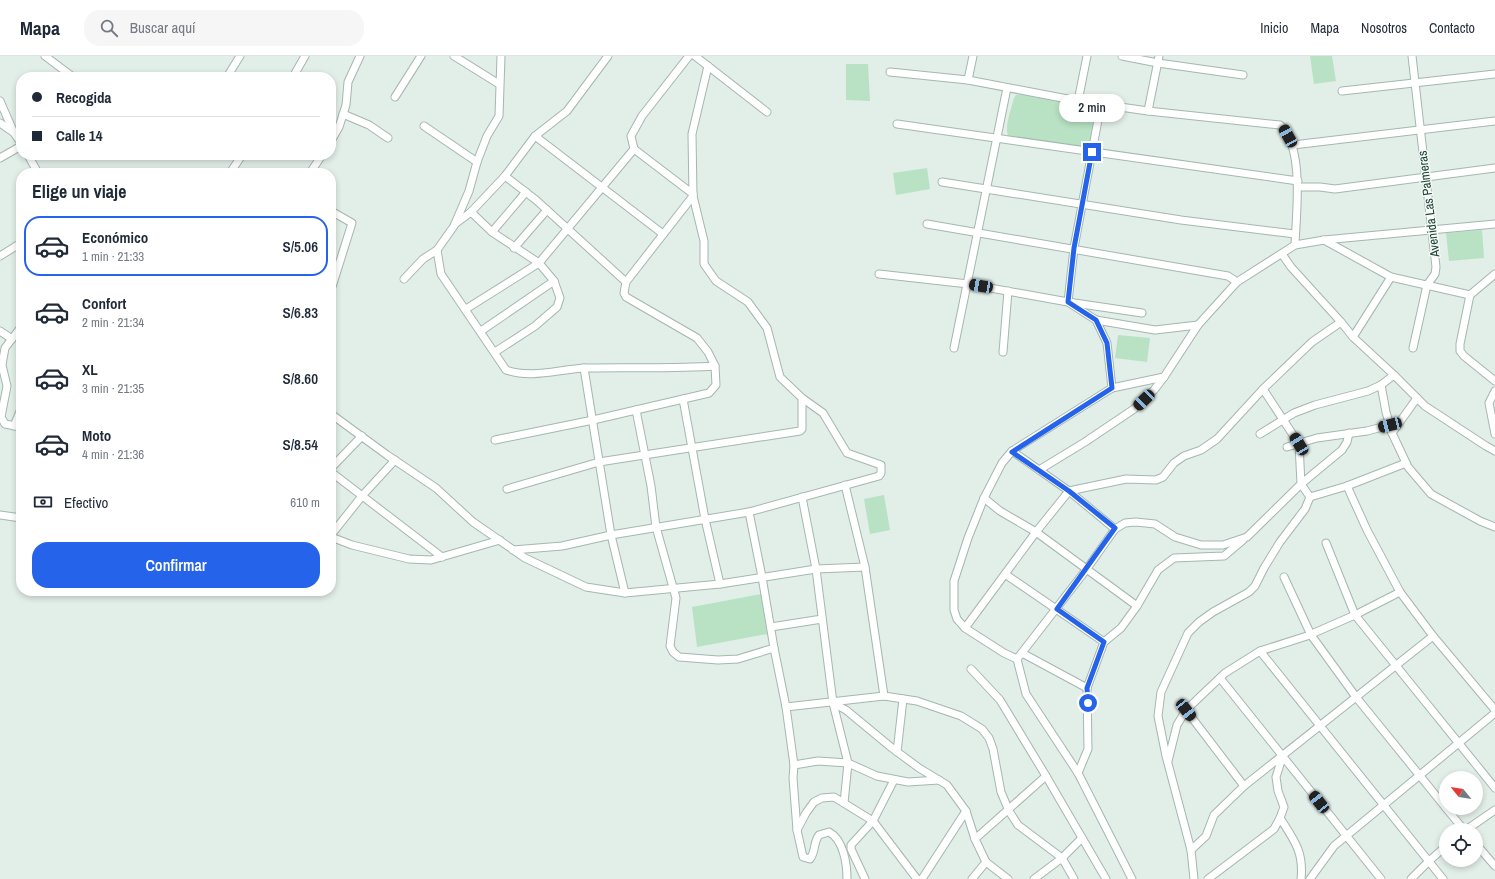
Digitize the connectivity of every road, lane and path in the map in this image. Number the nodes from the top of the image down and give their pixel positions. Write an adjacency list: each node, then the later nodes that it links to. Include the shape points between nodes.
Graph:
1 (45, 56): 17 (street)
2 (240, 56): 18 (street)
3 (304, 56): 19 (street)
4 (360, 56): 34 (street, via 348,82)
5 (421, 56): 28 (street)
6 (454, 56): 25 (street)
7 (501, 56): 25 (street)
8 (608, 56): 43 (street, via 566,111)
9 (689, 56): 48 (street, via 642,116 631,136)
10 (695, 56): 16 (street)
11 (973, 56): 23 (street)
12 (1087, 56): 30 (street)
13 (1122, 56): 15 (street)
14 (1412, 56): 24 (street, Avenida Las Palmeras)
15 (1158, 59): 22 (street); 32 (street)
16 (708, 66): 33 (street); 60 (street, via 692,134)
17 (66, 72)
18 (230, 72)
19 (296, 72)
20 (890, 72): 23 (street)
21 (1495, 74): 24 (street)
22 (1243, 75)
23 (968, 80): 26 (street)
24 (1415, 83): 27 (street); 39 (street, Avenida Las Palmeras)
25 (500, 84): 51 (street, via 498,116)
26 (1007, 88): 30 (street); 45 (street)
27 (1342, 91)
28 (395, 97)
29 (0, 101): 41 (street)
30 (1078, 101): 31 (street)
31 (1101, 104): 32 (street); 49 (street)
32 (1148, 111): 46 (street, via 1275,123 1283,127)
33 (767, 112)
34 (343, 114): 40 (street); 44 (street, via 369,125)
35 (1495, 121): 39 (street)
36 (0, 123): 41 (street)
37 (897, 124): 45 (street)
38 (424, 126): 51 (street)
39 (1420, 131): 46 (street); 54 (street, Avenida Las Palmeras)
40 (336, 132)
41 (14, 133): 42 (street)
42 (16, 136)
43 (535, 136): 53 (street); 57 (street)
44 (388, 138)
45 (997, 138): 49 (street); 58 (street)
46 (1293, 145): 56 (street)
47 (16, 148): 50 (street)
48 (634, 149): 57 (street); 60 (street)
49 (1092, 152): 56 (street); 61 (street)
50 (0, 158)
51 (477, 162): 67 (street, via 470,191)
52 (1495, 168): 54 (street)
53 (505, 176): 59 (street); 63 (street)
54 (1425, 178): 56 (street, via 1335,189); 69 (street, Avenida Las Palmeras)
55 (942, 182): 58 (street)
56 (1298, 184): 73 (street)
57 (603, 187): 68 (street); 72 (street)
58 (987, 189): 61 (street); 71 (street)
59 (526, 192): 62 (street); 70 (street)
60 (693, 195): 72 (street); 119 (street, via 704,242 704,264 716,281 748,302 767,328 780,377)
61 (1082, 204): 73 (street, via 1181,220); 78 (street)
62 (548, 210): 68 (street); 77 (street)
63 (471, 212): 67 (street); 70 (street)
64 (336, 214): 83 (street, via 352,223)
65 (927, 224): 71 (street)
66 (1495, 224): 69 (street)
67 (454, 226): 79 (street)
68 (568, 229): 82 (street); 89 (street)
69 (1432, 230): 74 (street); 92 (street, Avenida Las Palmeras, via 1436,267 1435,274)
70 (492, 232): 77 (street)
71 (978, 233): 78 (street); 91 (street)
72 (663, 234): 89 (street)
73 (1295, 234): 76 (street)
74 (1324, 240): 76 (street); 86 (street)
75 (16, 246): 81 (street)
76 (1295, 246): 80 (street)
77 (514, 248): 82 (street)
78 (1074, 248): 90 (street, via 1228,276); 95 (street)
79 (437, 250): 87 (street, via 423,259); 96 (street, via 441,274)
80 (1282, 254): 90 (street); 99 (street)
81 (0, 256)
82 (539, 263): 88 (street); 96 (street)
83 (336, 270)
84 (880, 274): 91 (street)
85 (1495, 274): 94 (street)
86 (1391, 277): 92 (street); 104 (street)
87 (404, 278)
88 (554, 282): 102 (street); 108 (street, via 560,298 558,308)
89 (626, 282): 110 (street, via 626,297 697,338)
90 (1237, 282): 100 (street)
91 (968, 284): 93 (street); 106 (street)
92 (1427, 285): 94 (street); 107 (street, Avenida Las Palmeras)
93 (1008, 291): 95 (street); 109 (street)
94 (1470, 295): 114 (street, via 1460,351)
95 (1068, 302): 97 (street); 98 (street)
96 (466, 309): 102 (street)
97 (1142, 313)
98 (1096, 320): 100 (street, via 1155,330); 116 (street, via 1107,343)
99 (1341, 322): 104 (street); 117 (street, via 1312,342)
100 (1198, 326): 113 (street)
101 (0, 331): 105 (street)
102 (481, 331): 108 (street)
103 (16, 334): 105 (street)
104 (1353, 337): 112 (street)
105 (12, 339): 127 (street, via 5,348 2,365 6,386 1,417 5,424)
106 (954, 348)
107 (1413, 348)
108 (495, 352): 111 (street, via 506,370 516,373 530,374)
109 (1003, 352)
110 (715, 366): 111 (street); 121 (street, via 716,385 709,393)
111 (584, 368): 125 (street)
112 (1394, 375): 115 (street); 120 (street)
113 (1164, 377): 116 (street); 144 (street, via 1134,409)
114 (1495, 381)
115 (1381, 385): 124 (street, via 1315,405); 126 (street)
116 (1112, 388): 138 (street)
117 (1263, 389): 124 (street); 150 (street, via 1217,439 1174,463 1163,477 1156,480 1126,479)
118 (1495, 392): 131 (street, via 1489,403)
119 (802, 398): 136 (street, via 800,431); 147 (street, via 823,413 847,453 880,465 879,476)
120 (1417, 398): 129 (street); 137 (street, via 1425,406)
121 (683, 399): 122 (street); 136 (street)
122 (636, 410): 125 (street); 139 (street)
123 (336, 418): 132 (street)
124 (1284, 419): 130 (street); 134 (street)
125 (593, 420): 133 (street); 141 (street)
126 (1390, 425): 128 (street); 129 (street)
127 (16, 426)
128 (1349, 433): 134 (street); 146 (street, via 1342,450)
129 (1392, 433): 143 (street)
130 (1260, 434)
131 (1495, 434)
132 (362, 436): 140 (street); 142 (street)
133 (494, 440)
134 (1299, 444): 135 (street); 146 (street)
135 (1287, 447)
136 (692, 448): 139 (street); 158 (street)
137 (1495, 451)
138 (1012, 452): 144 (street); 154 (street, via 1002,463)
139 (644, 456): 141 (street); 159 (street)
140 (395, 460): 151 (street); 167 (street, via 436,488 473,522)
141 (600, 462): 149 (street); 164 (street)
142 (336, 463)
143 (1406, 463): 148 (street); 160 (street, via 1431,494)
144 (1039, 470): 150 (street)
145 (336, 476): 151 (street)
146 (1301, 484): 153 (street); 165 (street)
147 (845, 485): 152 (street); 171 (street)
148 (1347, 486): 153 (street); 179 (street)
149 (507, 489)
150 (1069, 491): 161 (street); 163 (street)
151 (362, 496): 162 (street); 170 (street)
152 (802, 497): 155 (street); 172 (street)
153 (1310, 497): 209 (street, via 1305,509 1280,542 1255,586 1213,612 1188,633 1161,692 1158,716)
154 (984, 498): 163 (street, via 1000,511); 186 (street, via 954,581 954,610)
155 (749, 512): 158 (street); 175 (street)
156 (0, 515): 157 (street)
157 (16, 517)
158 (705, 520): 159 (street); 177 (street)
159 (656, 527): 164 (street); 178 (street)
160 (1495, 527)
161 (1115, 528): 165 (street, via 1125,523 1155,524 1175,537 1200,545 1223,545); 173 (street)
162 (336, 530)
163 (1036, 532): 173 (street); 174 (street)
164 (611, 535): 169 (street, via 562,546); 180 (street)
165 (1247, 537): 181 (street, via 1224,556 1174,558 1158,570)
166 (336, 538): 170 (street, via 352,545 409,559 431,560)
167 (500, 540): 169 (street); 170 (street)
168 (1326, 543): 183 (street)
169 (514, 550): 180 (street, via 525,558 586,587)
170 (442, 557)
171 (865, 567): 172 (street); 198 (street)
172 (816, 569): 175 (street); 184 (street)
173 (1086, 570): 181 (street); 182 (street)
174 (1004, 574): 182 (street); 186 (street)
175 (762, 577): 177 (street); 185 (street)
176 (1284, 577): 187 (street)
177 (720, 584): 178 (street)
178 (674, 588): 180 (street); 190 (street, via 676,598 670,646 679,657 738,659)
179 (1400, 592): 183 (street); 188 (street)
180 (625, 593)
181 (1137, 606): 189 (street, via 1121,628)
182 (1057, 609): 189 (street); 192 (street)
183 (1355, 615): 187 (street); 194 (street)
184 (822, 620): 185 (street); 201 (street)
185 (771, 627): 190 (street)
186 (964, 628): 193 (street)
187 (1311, 635): 191 (street); 199 (street)
188 (1433, 636): 194 (street); 204 (street)
189 (1104, 642): 197 (street)
190 (774, 648): 202 (street)
191 (1260, 651): 196 (street); 205 (street)
192 (1022, 652): 193 (street); 197 (street)
193 (1017, 659): 212 (street, via 1026,694)
194 (1396, 665): 199 (street); 206 (street)
195 (971, 669): 214 (street, via 1000,700)
196 (1220, 678): 203 (street); 208 (street)
197 (1087, 688): 212 (street, via 1088,749)
198 (884, 696): 200 (street); 201 (street)
199 (1356, 697): 205 (street); 213 (street)
200 (903, 699): 207 (street); 224 (street, via 961,716 982,729 993,749 1001,792)
201 (834, 703): 202 (street); 207 (street); 210 (street)
202 (786, 707): 211 (street)
203 (1186, 710): 209 (street, via 1177,725); 217 (street)
204 (1495, 712): 206 (street)
205 (1320, 726): 208 (street); 221 (street)
206 (1459, 743): 213 (street); 218 (street)
207 (897, 752): 216 (street)
208 (1283, 755): 217 (street); 226 (street, via 1276,777 1284,807); 231 (street)
209 (1168, 761): 234 (street)
210 (848, 763): 211 (street, via 818,761); 215 (street); 220 (street)
211 (794, 765): 230 (street)
212 (1078, 773): 251 (street)
213 (1420, 775): 219 (street); 221 (street)
214 (1046, 776): 224 (street); 232 (street)
215 (894, 780): 216 (street); 227 (street)
216 (939, 780): 223 (street, via 948,785)
217 (1244, 786): 234 (street, via 1214,815 1206,836)
218 (1495, 788)
219 (1439, 799)
220 (844, 803): 227 (street); 230 (street, via 834,797 814,802)
221 (1384, 805): 231 (street); 238 (street)
222 (1495, 810): 229 (street)
223 (966, 811): 233 (street); 245 (street)
224 (1008, 811): 233 (street); 237 (street, via 1018,825)
225 (1452, 815): 228 (street)
226 (1280, 818): 253 (street, via 1274,830); 254 (street, via 1297,844 1302,868)
227 (873, 821): 243 (street, via 850,845); 244 (street)
228 (1459, 823)
229 (1476, 823)
230 (797, 830): 242 (street, via 803,857 806,859 810,859 814,854 819,835 829,832 834,835 847,864)
231 (1346, 837): 241 (street, via 1334,846); 255 (street)
232 (1082, 838): 237 (street); 250 (street)
233 (975, 839): 239 (street)
234 (1191, 850): 252 (street)
235 (1439, 852): 238 (street)
236 (1483, 852): 240 (street)
237 (1062, 858): 248 (street); 249 (street)
238 (1428, 861): 256 (street); 257 (street)
239 (986, 862): 246 (street); 247 (street)
240 (1495, 866)
241 (1314, 877)
242 (847, 879)
243 (865, 879)
244 (917, 879)
245 (922, 879)
246 (972, 879)
247 (1008, 879)
248 (1034, 879)
249 (1074, 879)
250 (1106, 879)
251 (1132, 879)
252 (1194, 879)
253 (1208, 879)
254 (1301, 879)
255 (1381, 879)
256 (1412, 879)
257 (1443, 879)

